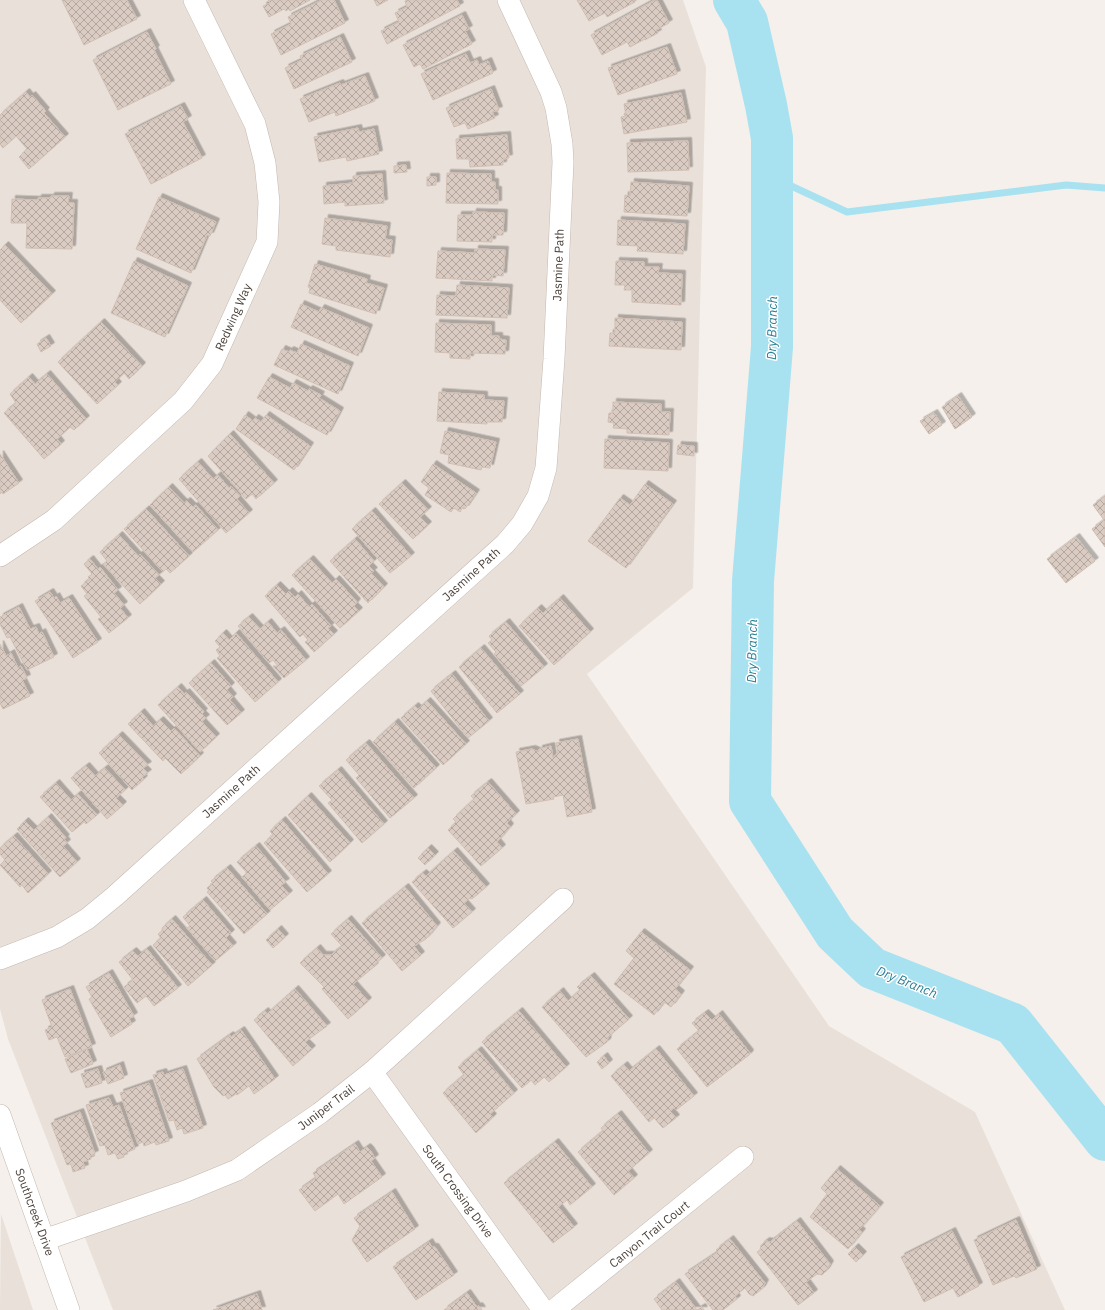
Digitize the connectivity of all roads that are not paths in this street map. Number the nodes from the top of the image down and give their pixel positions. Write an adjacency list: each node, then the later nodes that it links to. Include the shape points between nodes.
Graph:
1 (194, 0): 3 (street, Redwing Way, via 255,124 265,163 269,202 267,242 212,364 183,401 54,520)
2 (508, 0): 5 (street, Jasmine Path, via 551,92 562,144 554,359 546,468 538,496 522,524 505,544 115,896 87,919 57,937)
3 (0, 556)
4 (562, 900): 6 (street, Juniper Trail)
5 (0, 959)
6 (372, 1072): 9 (street, Juniper Trail, via 320,1113 237,1170 186,1191); 11 (street, South Crossing Drive)
7 (0, 1115): 9 (street, Southcreek Drive)
8 (743, 1157): 12 (street, Canyon Trail Court)
9 (44, 1240): 10 (street, Southcreek Drive)
10 (69, 1310)
11 (543, 1310)
12 (554, 1310)

